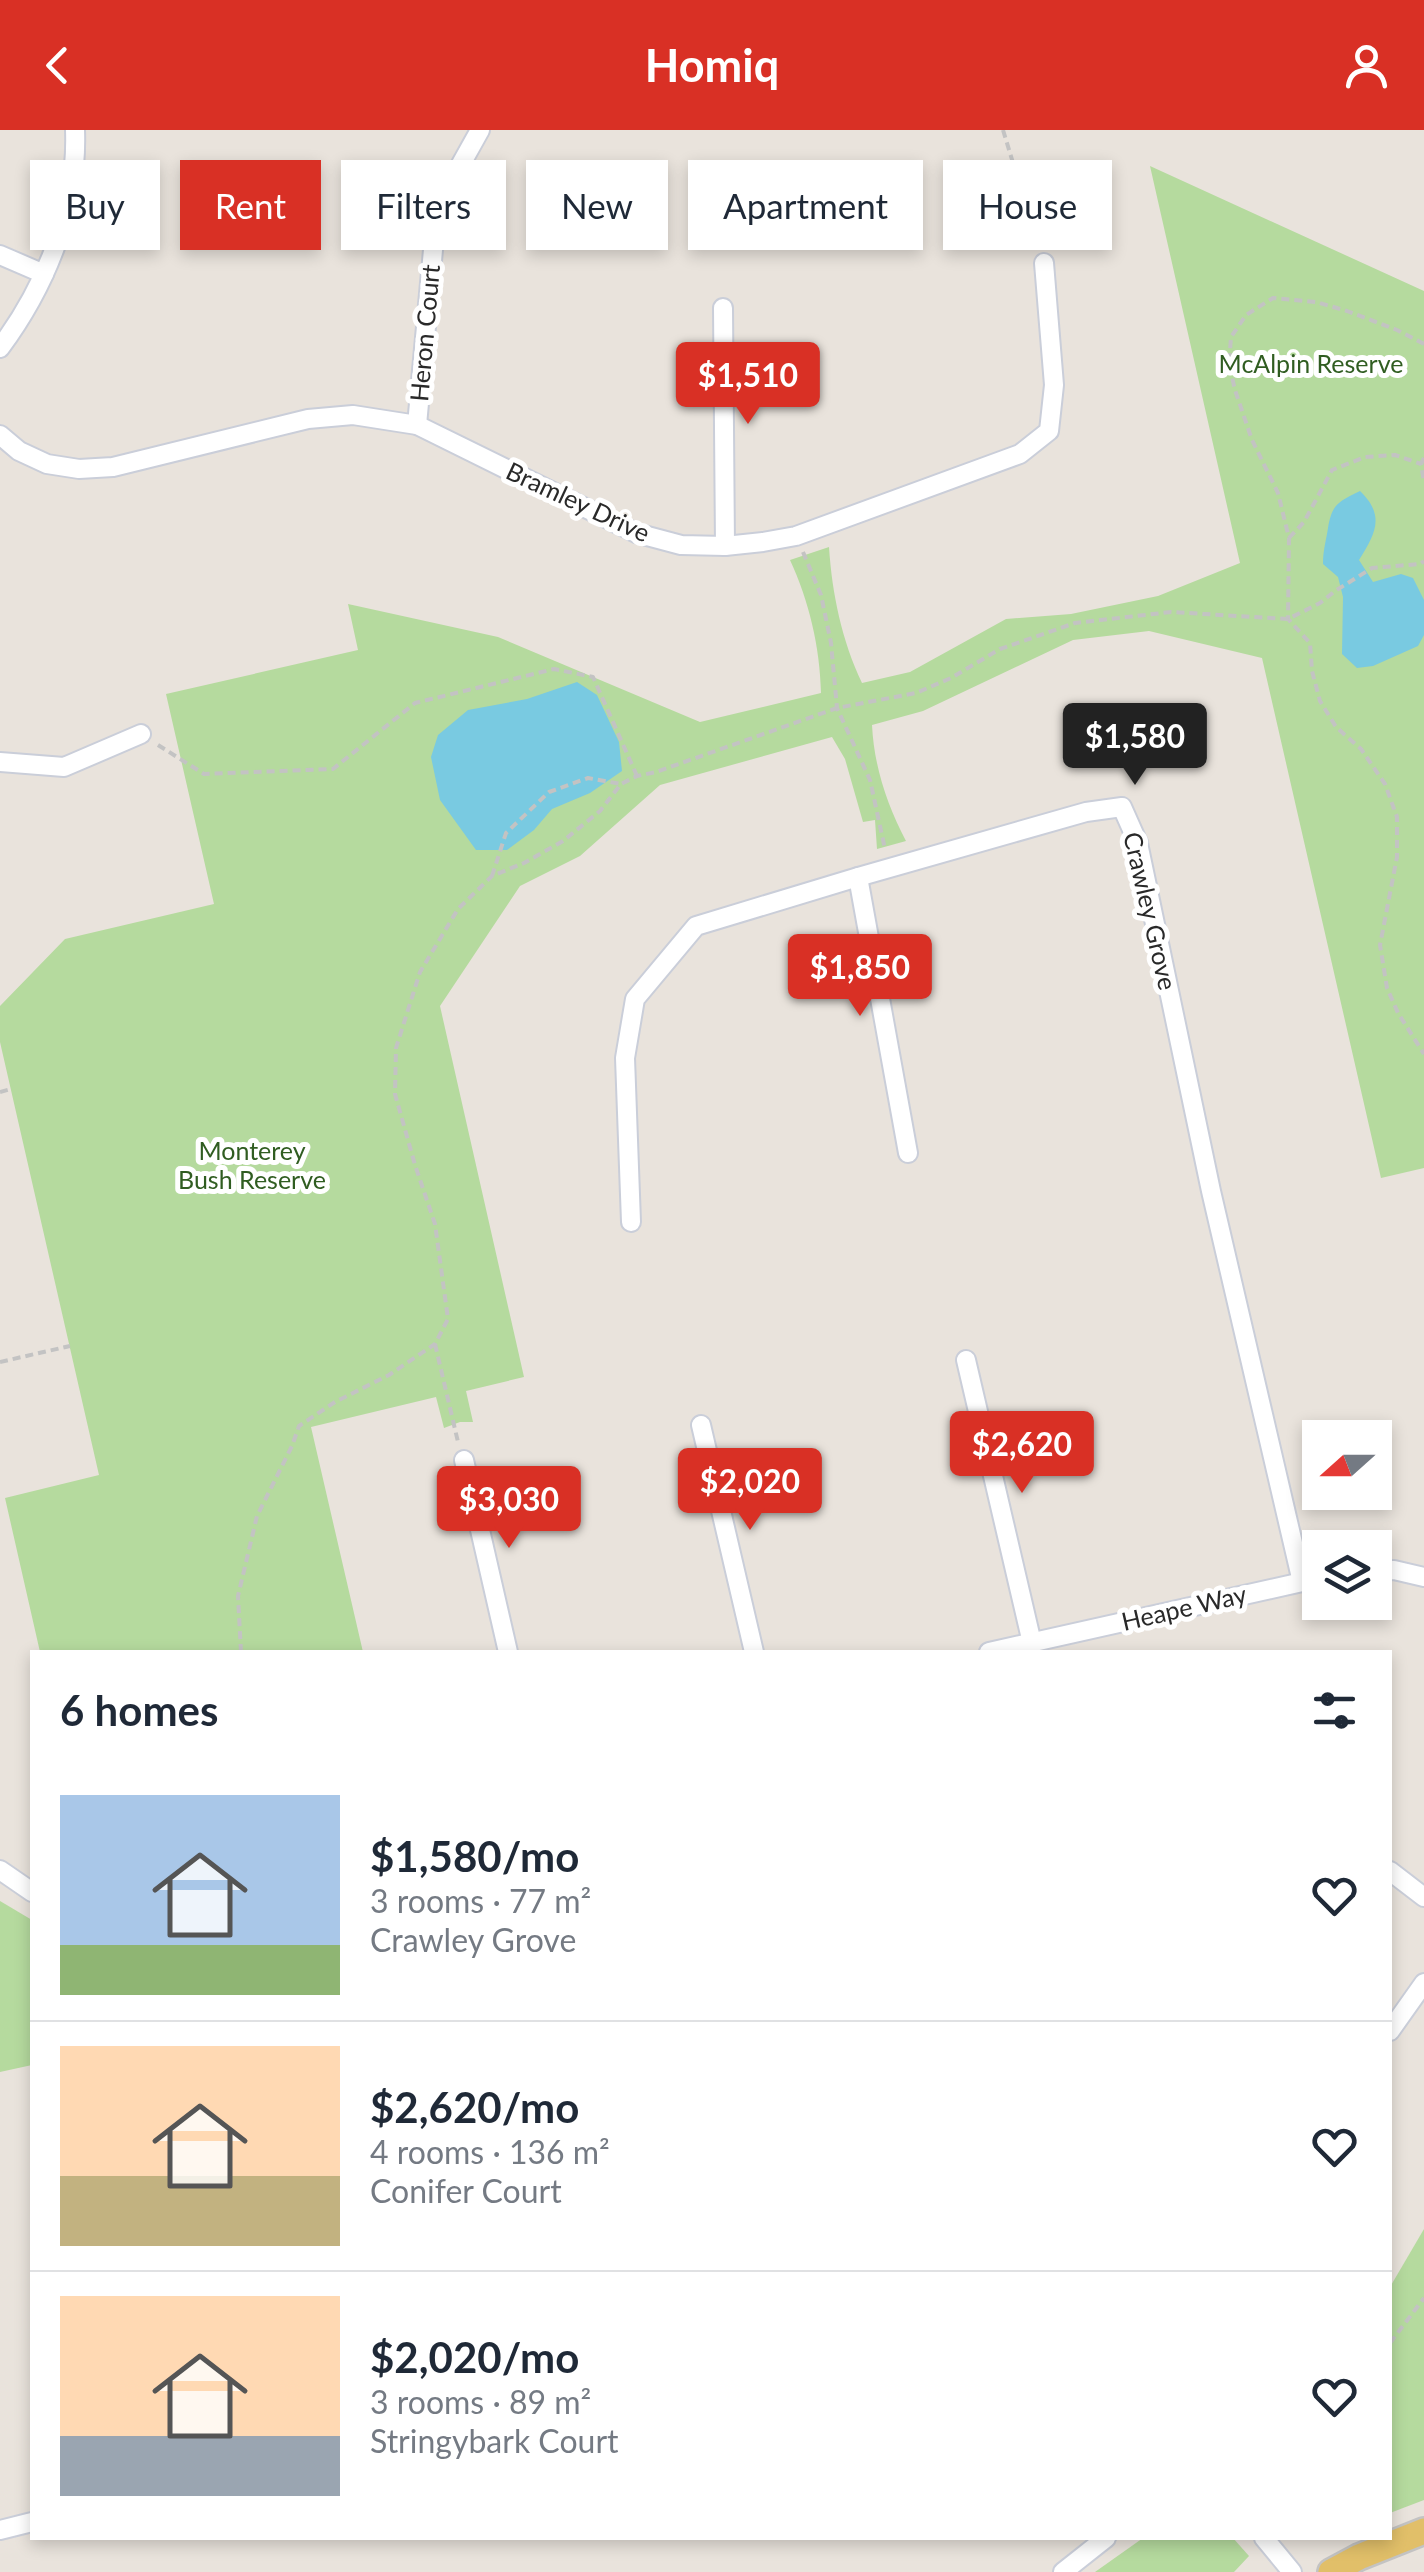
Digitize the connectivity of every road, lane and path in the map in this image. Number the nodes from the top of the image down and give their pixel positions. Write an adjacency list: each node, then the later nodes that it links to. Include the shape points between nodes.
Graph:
1 (75, 130): 6 (street, via 66,214)
2 (480, 130): 10 (street, Heron Court, via 451,182 434,239)
3 (1003, 130): 5 (path)
4 (0, 256): 6 (street)
5 (1044, 263): 14 (street, Bramley Drive, via 1054,385 1049,431 1020,454)
6 (44, 274): 9 (street)
7 (723, 308): 16 (street)
8 (1424, 344): 15 (path, via 1347,310 1273,298 1246,315 1230,337 1235,390 1278,493)
9 (0, 348)
10 (417, 426): 11 (street, Bramley Drive, via 353,415 308,419 78,469 47,464); 16 (street, Bramley Drive, via 636,533 681,545)
11 (0, 435)
12 (1422, 461): 13 (path); 15 (path, via 1365,457 1332,470)
13 (1424, 478)
14 (796, 536): 16 (street, Bramley Drive); 19 (path, via 821,596)
15 (1289, 538): 18 (path)
16 (725, 546)
17 (1424, 561): 18 (path, via 1372,568)
18 (1288, 618): 19 (path, via 1170,612 1075,623 1000,649 916,693); 27 (path, via 1310,643 1320,702 1385,784 1396,817 1397,858 1380,946 1387,988)
19 (839, 711): 22 (path); 24 (path, via 870,780)
20 (141, 734): 21 (street, via 64,767); 22 (path, via 204,774 333,769 415,703 554,670 593,678)
21 (0, 762)
22 (636, 776): 23 (path)
23 (621, 784): 25 (path, via 600,812 562,841); 25 (path, via 588,778 549,792 506,833)
24 (890, 868): 26 (street, Crawley Grove); 38 (street, Crawley Grove, via 1122,807 1138,842 1211,1191)
25 (492, 876): 32 (path, via 458,909 420,972 396,1048 395,1094 435,1224 446,1300 448,1319)
26 (858, 877): 30 (street); 31 (street, Crawley Grove, via 696,926 636,999 626,1058)
27 (1424, 1054)
28 (12, 1090): 29 (path)
29 (0, 1092)
30 (908, 1153)
31 (631, 1222)
32 (435, 1344): 37 (path); 43 (path, via 299,1426 257,1516 238,1596)
33 (70, 1346): 35 (path)
34 (966, 1360): 42 (street)
35 (0, 1362)
36 (700, 1425): 45 (street)
37 (464, 1460): 44 (street)
38 (1302, 1545)
39 (1392, 1570): 40 (street)
40 (1424, 1578)
41 (1302, 1582): 42 (street, Heape Way)
42 (1032, 1643): 46 (street, Heape Way)
43 (241, 1650)
44 (508, 1650)
45 (754, 1650)
46 (999, 1650)
47 (0, 1870): 49 (street)
48 (1392, 1873): 50 (street)
49 (30, 1891)
50 (1424, 1898)
51 (1424, 1983): 52 (street)
52 (1392, 2028)
53 (1424, 2298): 54 (path)
54 (1392, 2340)
55 (30, 2522): 56 (street)
56 (0, 2530)
57 (1424, 2531): 62 (main road)
58 (1103, 2540): 60 (street)
59 (1266, 2540): 61 (street)
60 (1063, 2572)
61 (1292, 2572)
62 (1331, 2572)

